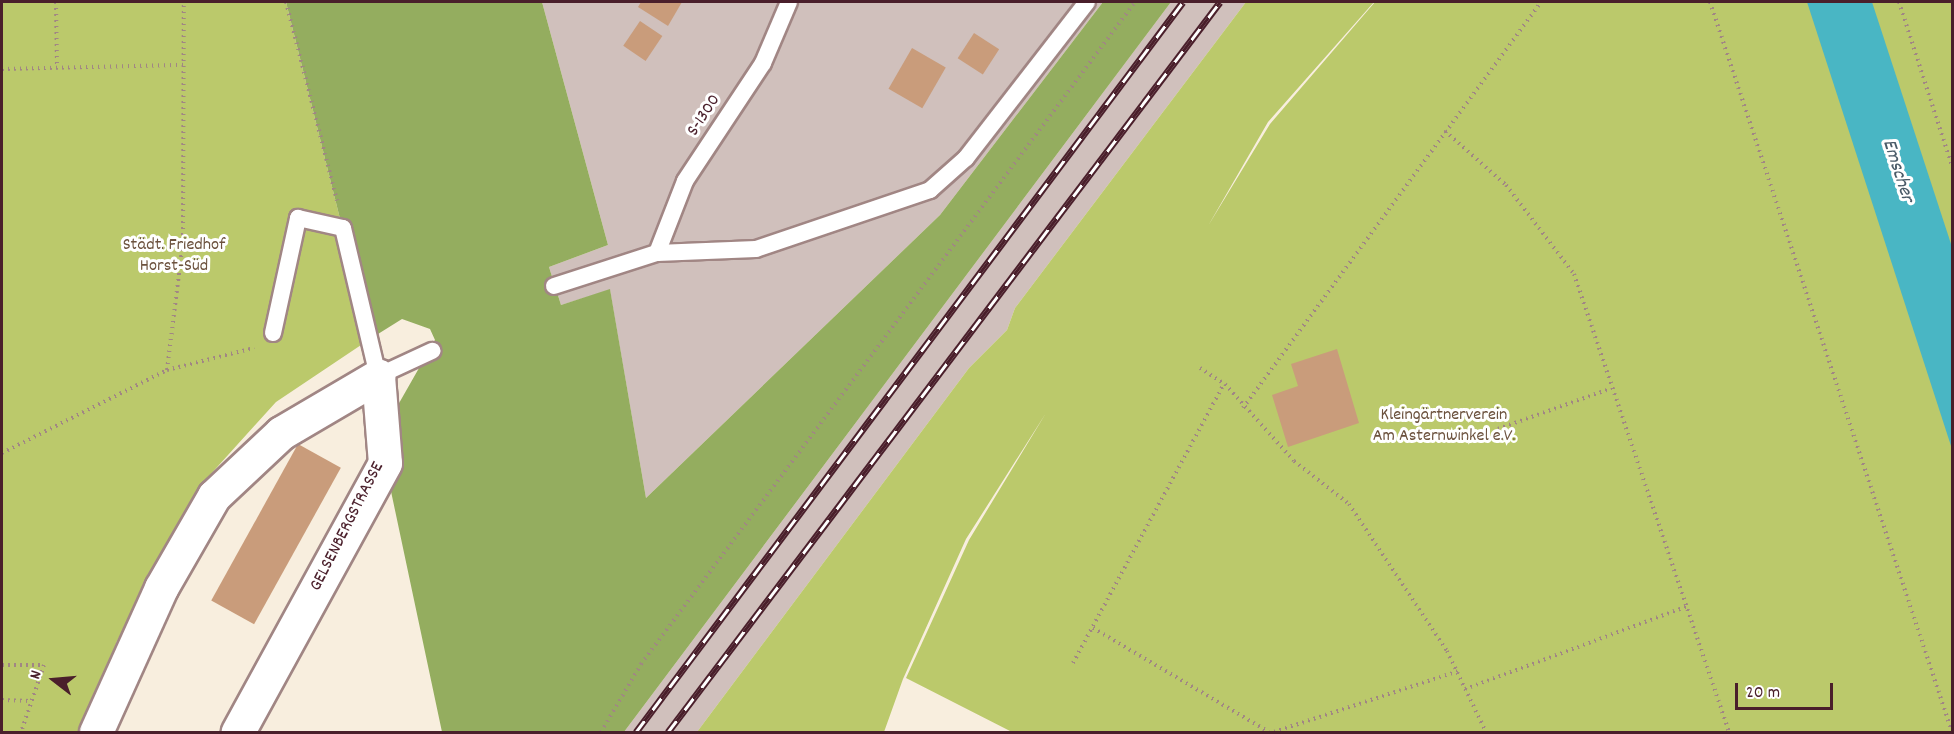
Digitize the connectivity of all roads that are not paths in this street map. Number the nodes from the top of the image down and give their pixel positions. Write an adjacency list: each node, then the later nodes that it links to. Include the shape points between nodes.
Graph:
1 (789, 2): 3 (lane, S-1300, via 763,63 685,181)
2 (1087, 2): 3 (lane, via 966,158 930,190 756,249)
3 (657, 253): 4 (lane)
4 (555, 286)
5 (273, 333): 7 (lane, via 298,218 343,228)
6 (432, 351): 7 (lane)
7 (378, 375): 8 (street, via 281,433 214,496 161,588); 9 (street, GELSENBERGSTRASSE, via 385,463)
8 (96, 732)
9 (237, 732)

